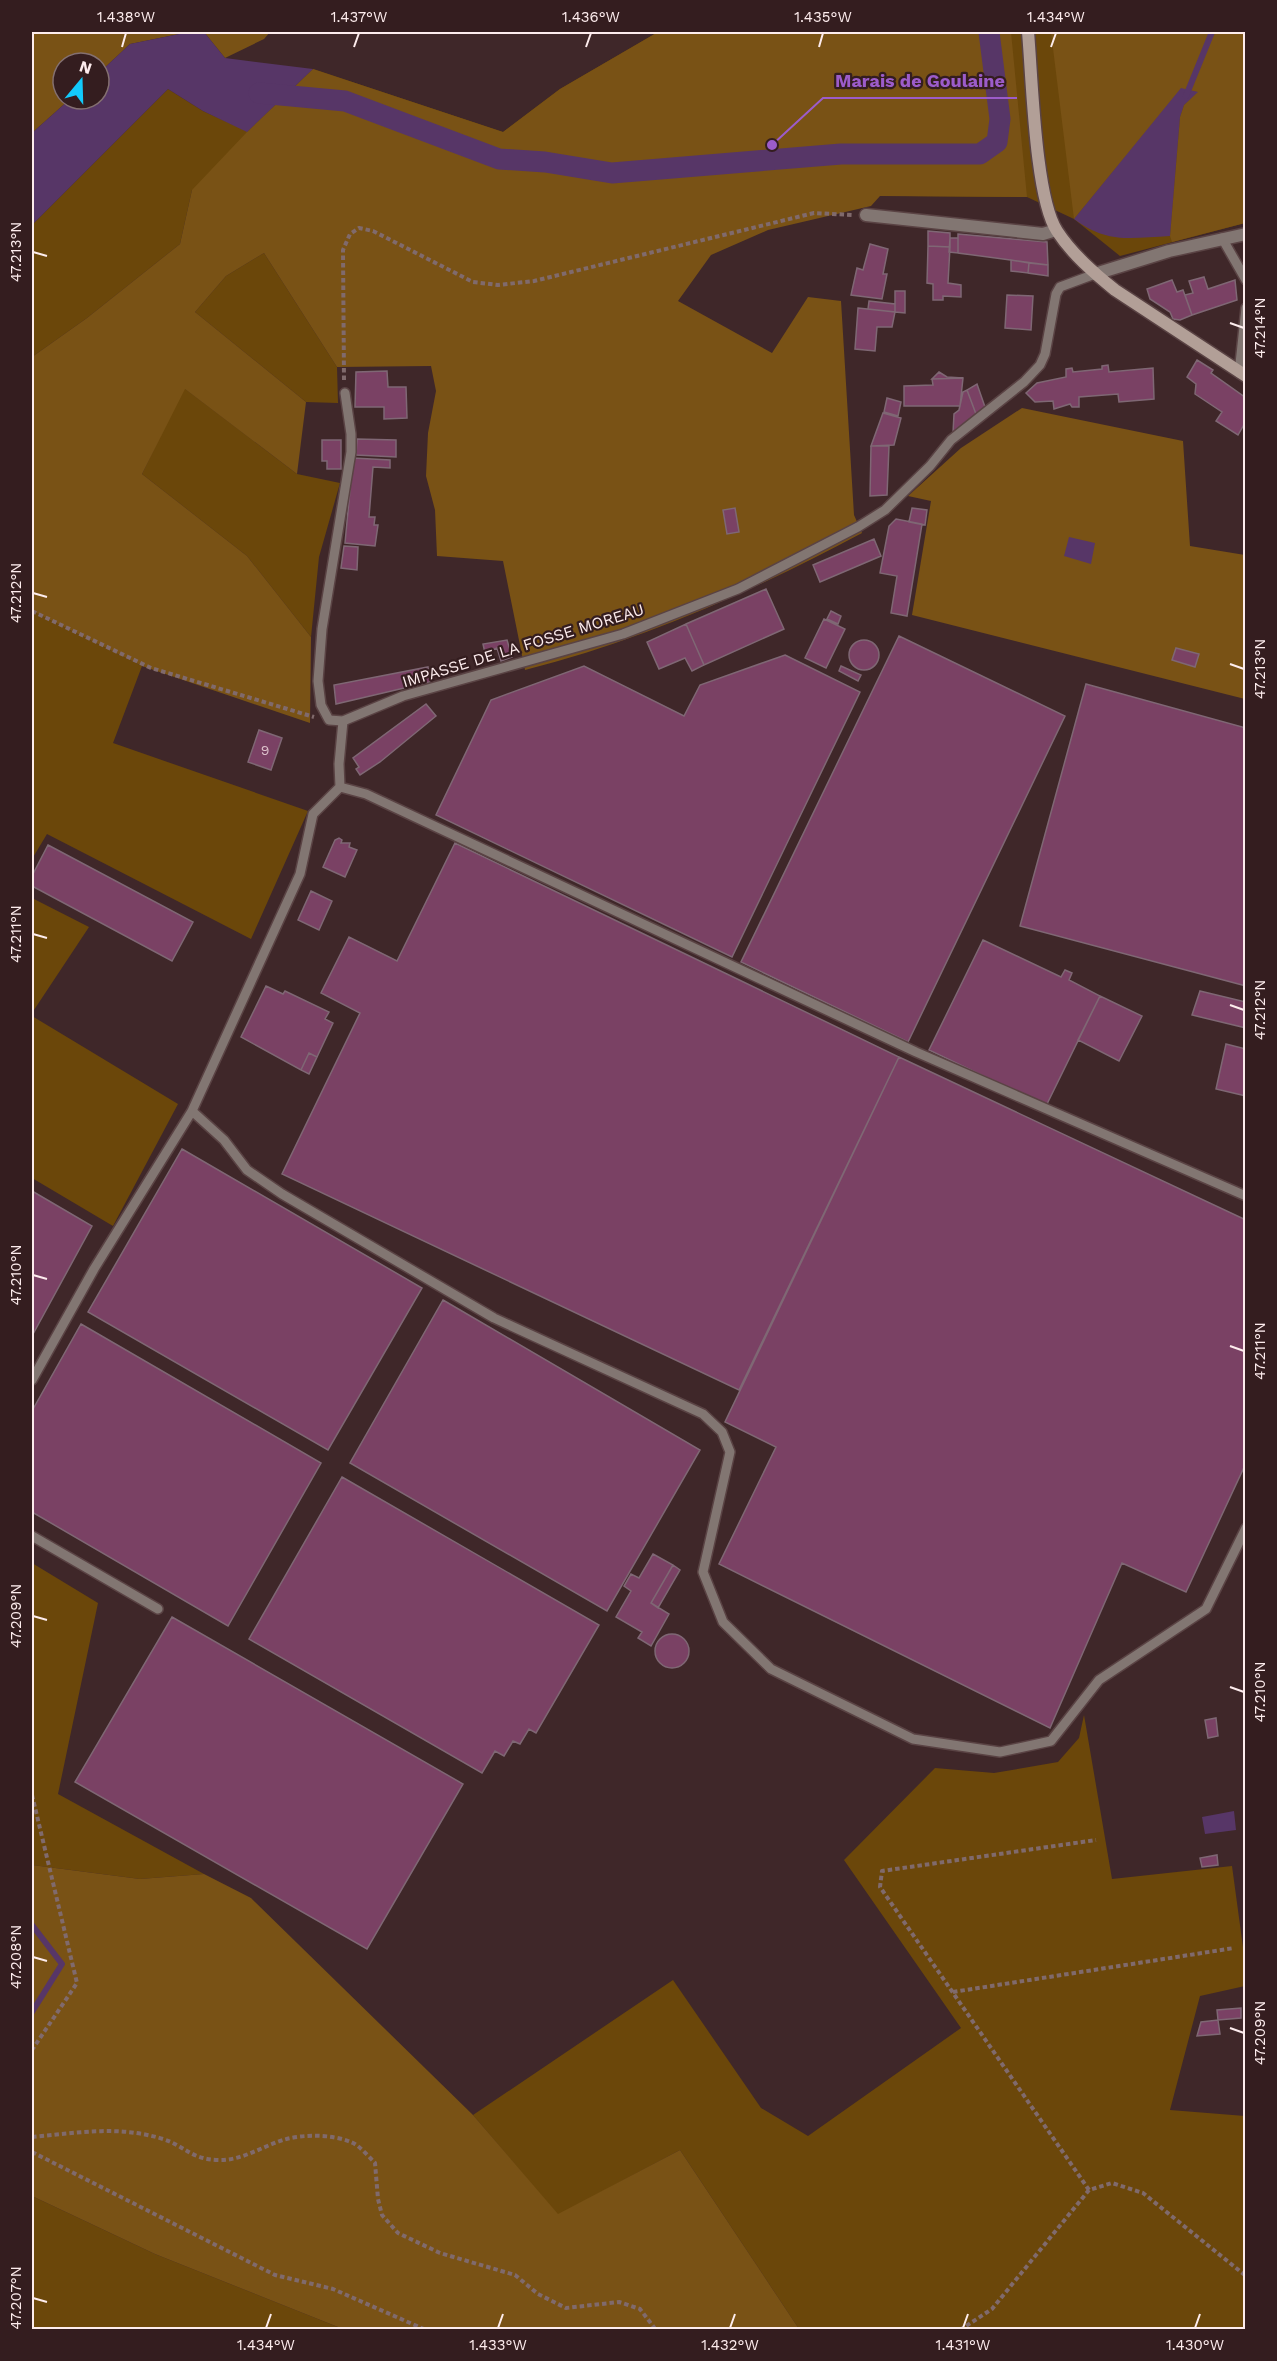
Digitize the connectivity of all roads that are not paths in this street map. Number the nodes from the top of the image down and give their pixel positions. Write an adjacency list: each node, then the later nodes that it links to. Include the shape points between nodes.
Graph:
1 (1028, 32): 3 (street, via 1042,184)
2 (866, 215): 3 (street, via 1043,234)
3 (1056, 230): 6 (street)
4 (1245, 234): 5 (street)
5 (1222, 238): 6 (street); 7 (lane)
6 (1095, 274): 9 (street); 11 (lane, IMPASSE DE LA FOSSE MOREAU, via 1060,287 1046,354 1024,382 951,440 885,510 858,527 738,589 623,634 403,696)
7 (1245, 280)
8 (1245, 308): 9 (lane)
9 (1242, 375)
10 (345, 393): 11 (lane, IMPASSE DE LA FOSSE MOREAU, via 351,452 328,578 318,681 321,705 329,720)
11 (344, 721): 12 (lane)
12 (340, 788): 13 (lane, via 313,814 300,874); 14 (lane, via 366,794 916,1052)
13 (192, 1111): 15 (lane, via 94,1269); 16 (lane, via 224,1140 247,1170 282,1194 494,1318 703,1414 722,1432 730,1452 703,1572 723,1622 771,1669 913,1739 1000,1752 1051,1741 1100,1680 1206,1609)
14 (1245, 1196)
15 (32, 1380)
16 (1245, 1528)
17 (32, 1536): 18 (lane)
18 (158, 1609)

